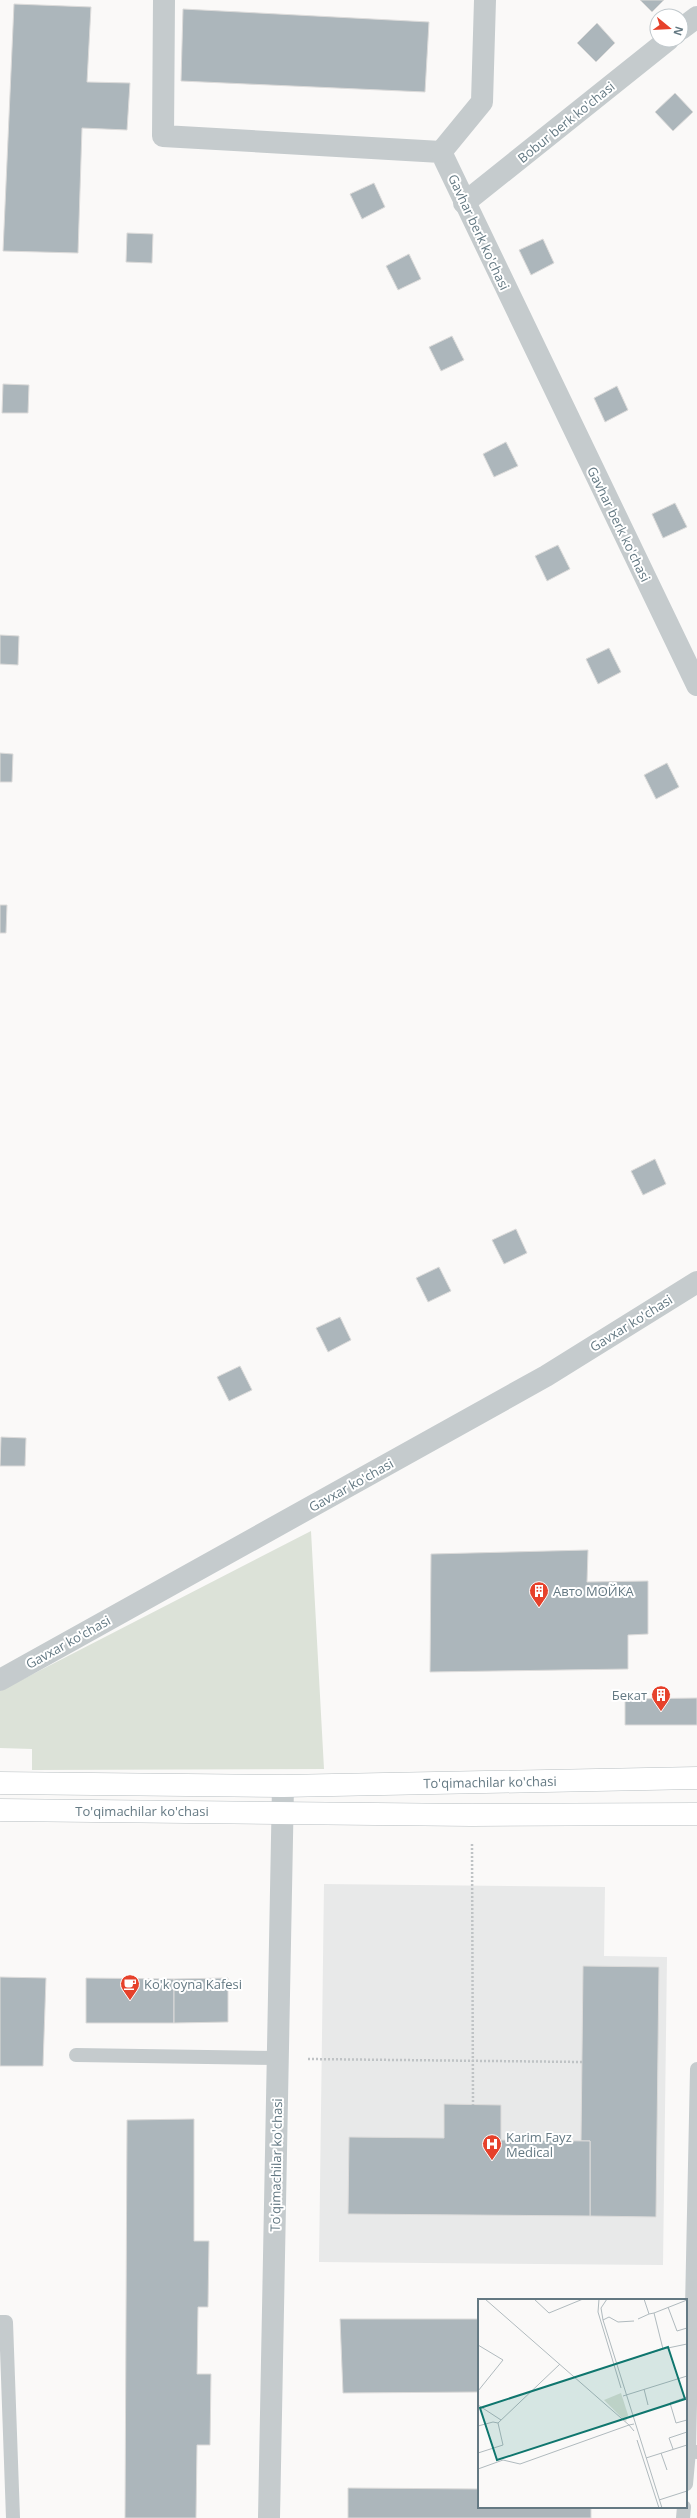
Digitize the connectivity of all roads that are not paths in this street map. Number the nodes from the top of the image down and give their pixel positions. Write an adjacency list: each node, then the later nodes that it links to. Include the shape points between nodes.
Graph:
1 (164, 0): 4 (street, via 163,136)
2 (485, 0): 4 (street, via 482,102)
3 (658, 48): 5 (street, Bobur berk ko'chasi)
4 (441, 152): 5 (street, Gavhar berk ko'chasi)
5 (464, 203): 6 (street, Gavhar berk ko'chasi)
6 (697, 686)
7 (697, 1282): 8 (street, Gavxar ko'chasi, via 546,1376)
8 (0, 1680)
9 (697, 1778): 11 (main road, To'qimachilar ko'chasi)
10 (0, 1783): 11 (main road, To'qimachilar ko'chasi)
11 (283, 1786): 13 (street, To'qimachilar ko'chasi)
12 (0, 1810): 13 (main road, To'qimachilar ko'chasi)
13 (284, 1812): 14 (main road, To'qimachilar ko'chasi, via 472,1815); 16 (street, To'qimachilar ko'chasi)
14 (697, 1814)
15 (76, 2055): 16 (lane)
16 (278, 2058): 23 (street, To'qimachilar ko'chasi)
17 (697, 2069): 19 (lane)
18 (0, 2322): 22 (lane, via 6,2322)
19 (693, 2451): 20 (lane)
20 (687, 2479)
21 (684, 2508): 24 (lane)
22 (13, 2518)
23 (269, 2518)
24 (683, 2518)

